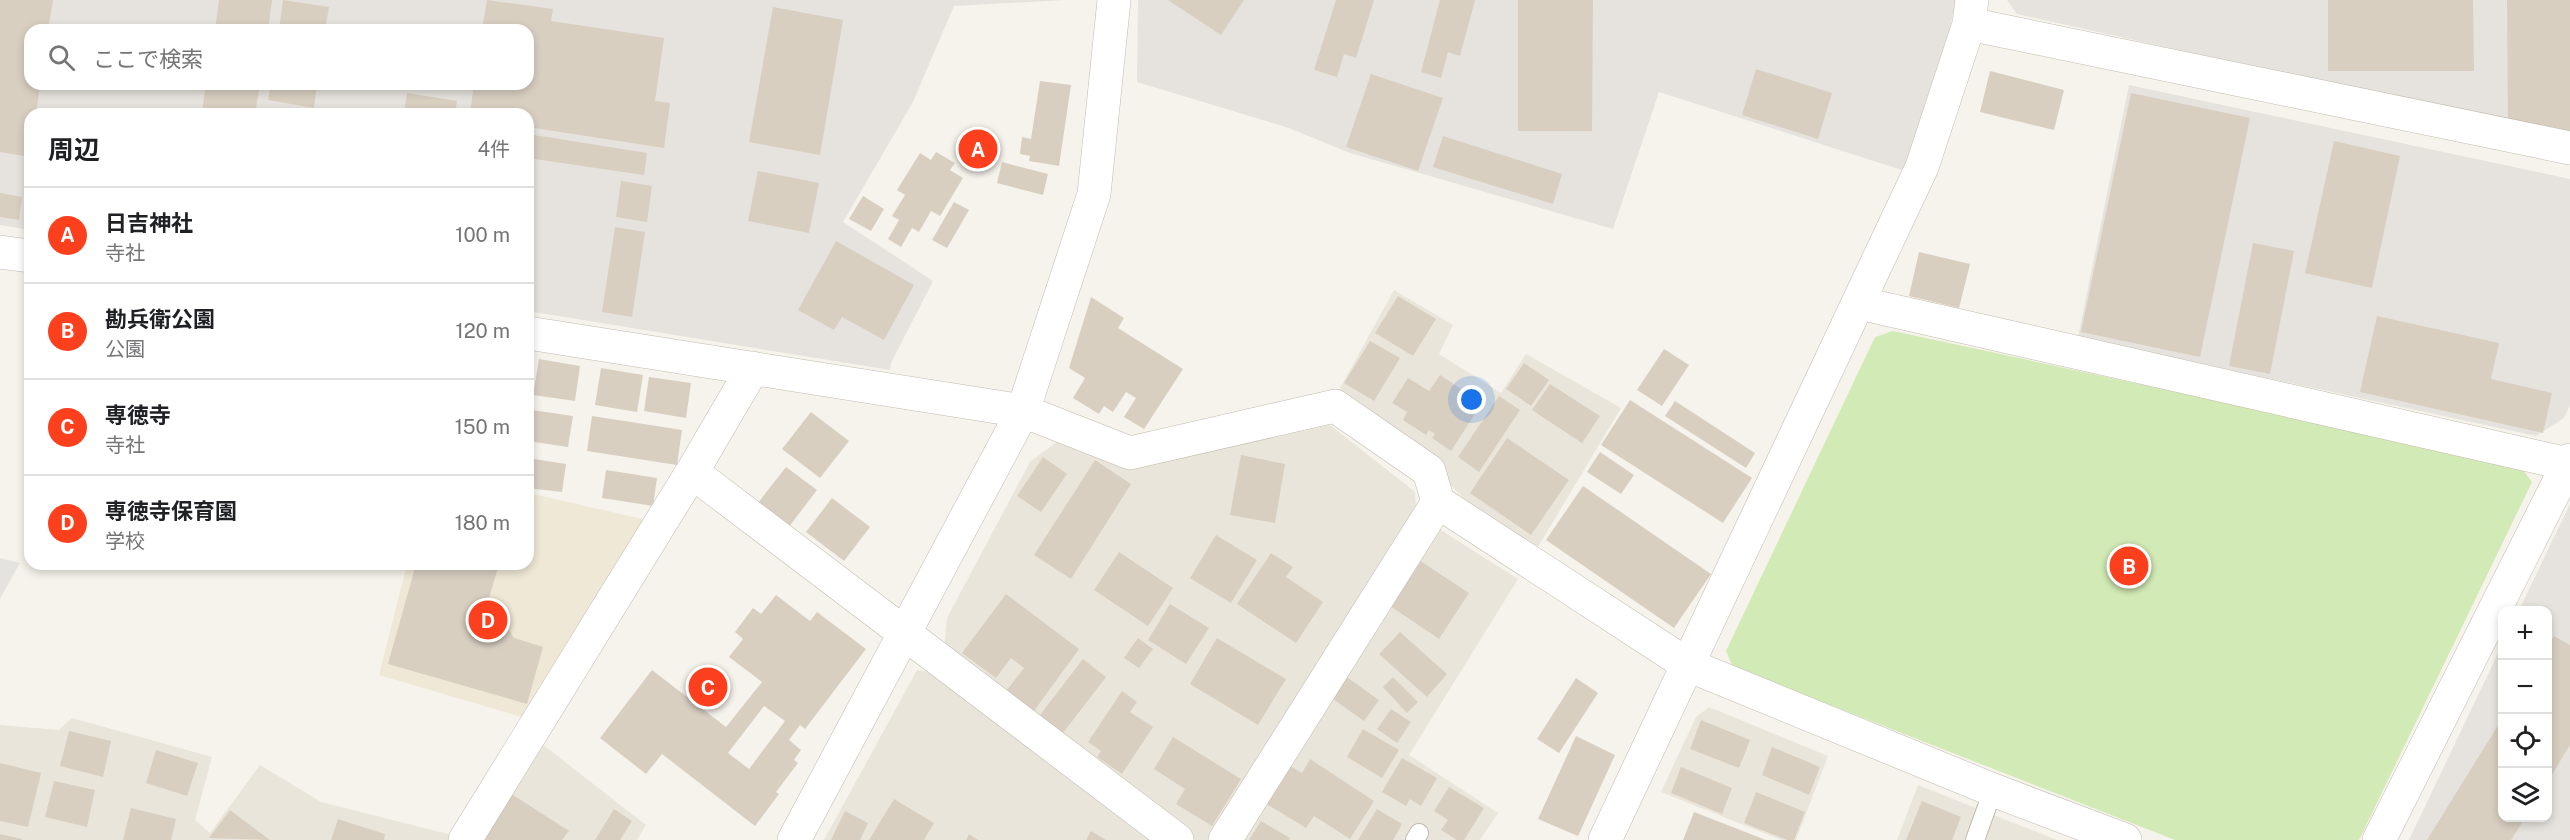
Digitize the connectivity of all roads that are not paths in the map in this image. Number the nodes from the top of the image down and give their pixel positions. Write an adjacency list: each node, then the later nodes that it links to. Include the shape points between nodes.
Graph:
1 (1114, 0): 9 (street, via 1094,194)
2 (1971, 12): 3 (street); 6 (street, via 1922,167)
3 (2570, 148)
4 (0, 252): 5 (street)
5 (24, 255)
6 (1859, 303): 10 (street); 14 (street)
7 (534, 334): 8 (street)
8 (753, 368): 9 (street); 11 (street)
9 (1023, 411): 12 (street, via 1130,453 1335,406 1429,471); 13 (street)
10 (2569, 462): 24 (street)
11 (692, 472): 13 (street); 17 (street)
12 (1438, 501): 14 (street); 20 (street)
13 (905, 636): 18 (street); 19 (street)
14 (1688, 665): 15 (street); 21 (street)
15 (1993, 790): 16 (street); 22 (lane)
16 (2082, 833): 23 (street)
17 (465, 840)
18 (794, 840)
19 (1177, 840)
20 (1225, 840)
21 (1605, 840)
22 (1975, 840)
23 (2125, 840)
24 (2379, 840)

